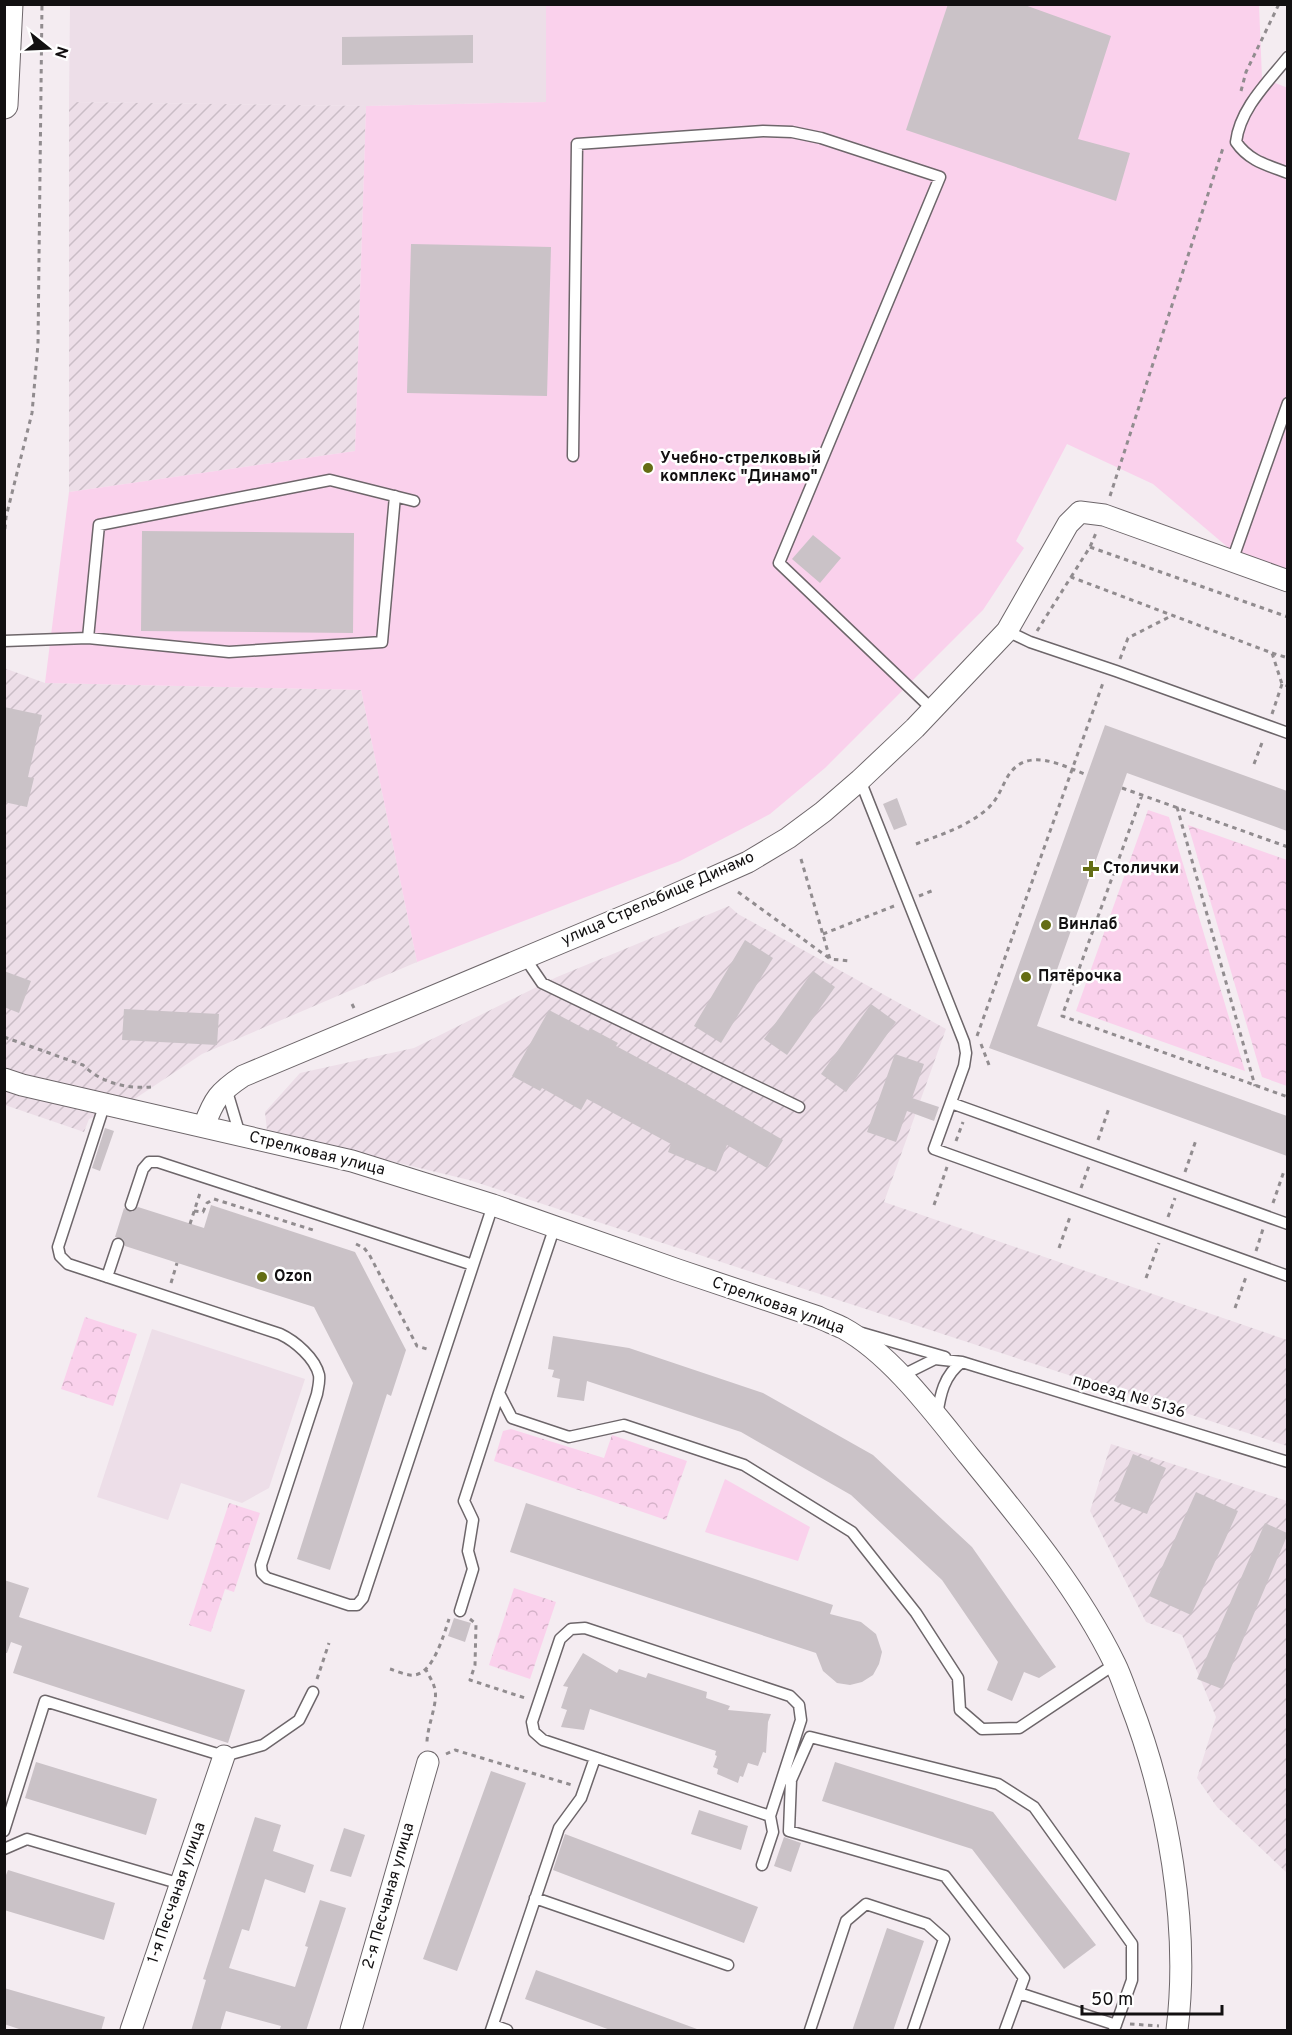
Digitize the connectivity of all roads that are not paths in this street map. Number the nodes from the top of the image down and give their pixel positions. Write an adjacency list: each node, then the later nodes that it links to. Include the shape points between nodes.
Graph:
1 (9, 4): 3 (street)
2 (1287, 57): 4 (lane, via 1245,111 1236,142 1253,160)
3 (4, 105)
4 (1287, 173)
5 (1287, 404): 9 (lane)
6 (573, 456): 14 (lane, via 577,144 792,132 940,177 779,563)
7 (395, 496): 8 (lane); 12 (lane, via 330,480 99,525); 12 (lane, via 382,642 229,652)
8 (414, 501)
9 (1232, 561): 10 (street, улица Стрельбище Динамо); 11 (street, улица Стрельбище Динамо, via 1104,514 1080,512 1068,524)
10 (1287, 581)
11 (1007, 631): 14 (street, улица Стрельбище Динамо); 15 (lane)
12 (88, 638): 13 (lane)
13 (4, 641)
14 (932, 710): 16 (street, улица Стрельбище Динамо)
15 (1287, 734)
16 (860, 780): 17 (street, улица Стрельбище Динамо, via 788,838 748,862); 20 (lane, via 964,1042 964,1066)
17 (525, 958): 19 (street, улица Стрельбище Динамо, via 243,1076); 22 (lane, via 542,983)
18 (4, 1079): 21 (street, Стрелковая улица)
19 (225, 1088): 23 (street, улица Стрельбище Динамо, via 213,1102); 24 (lane)
20 (951, 1103): 27 (lane); 31 (lane, via 934,1149)
21 (105, 1104): 23 (street, Стрелковая улица); 32 (lane, via 58,1247 68,1264)
22 (800, 1107)
23 (204, 1126): 24 (street, Стрелковая улица)
24 (240, 1135): 26 (street, Стрелковая улица, via 352,1161)
25 (131, 1205): 30 (lane, via 143,1169 149,1162 158,1162)
26 (493, 1205): 28 (street, Стрелковая улица); 30 (lane)
27 (1287, 1224)
28 (555, 1226): 33 (street, Стрелковая улица); 36 (lane)
29 (118, 1244): 32 (lane)
30 (473, 1265): 32 (lane, via 363,1598 357,1605 267,1578 262,1573 261,1565 317,1394 320,1377 314,1365 295,1343 280,1334)
31 (1287, 1276)
32 (107, 1277)
33 (843, 1328): 34 (lane, проезд № 5136); 35 (street, Стрелковая улица)
34 (962, 1362): 35 (lane, проезд № 5136, via 935,1359); 37 (lane, via 952,1369 940,1393); 38 (lane, проезд № 5136)
35 (902, 1376): 37 (street, Стрелковая улица)
36 (500, 1393): 39 (lane, via 464,1501 472,1520 468,1551 473,1569); 40 (lane, via 512,1418 569,1437 624,1425 744,1465 852,1532 916,1613 958,1678 960,1710 982,1729 1019,1728)
37 (937, 1417): 40 (street, Стрелковая улица, via 1040,1544)
38 (1287, 1462)
39 (460, 1611)
40 (1115, 1664): 56 (street, Стрелковая улица, via 1156,1782 1174,1872 1180,1957)
41 (313, 1692): 42 (lane, via 299,1720 263,1746)
42 (224, 1756): 47 (lane, via 45,1701); 50 (street, 1-я Песчаная улица)
43 (595, 1758): 45 (lane, via 543,1740 534,1732 532,1722 560,1639 570,1629 585,1628 790,1696 799,1705 801,1720); 46 (lane); 51 (lane, via 581,1798 559,1828)
44 (428, 1762): 58 (street, 2-я Песчаная улица)
45 (787, 1778): 46 (lane); 53 (lane, via 789,1831 945,1876 1024,1978); 55 (lane, via 810,1737 998,1784 1034,1807 1132,1944 1132,1980)
46 (770, 1816): 49 (lane, via 773,1832)
47 (4, 1831)
48 (4, 1849): 50 (lane, via 27,1839)
49 (762, 1865)
50 (181, 1884): 57 (street, 1-я Песчаная улица)
51 (536, 1898): 52 (lane); 54 (lane)
52 (728, 1965)
53 (1019, 1994): 55 (lane); 62 (lane)
54 (492, 2028): 59 (lane)
55 (1115, 2028)
56 (1169, 2029)
57 (131, 2031)
58 (351, 2031)
59 (507, 2031)
60 (810, 2031): 61 (lane, via 846,1921 866,1904 927,1924 944,1939)
61 (912, 2031)
62 (1005, 2031)

